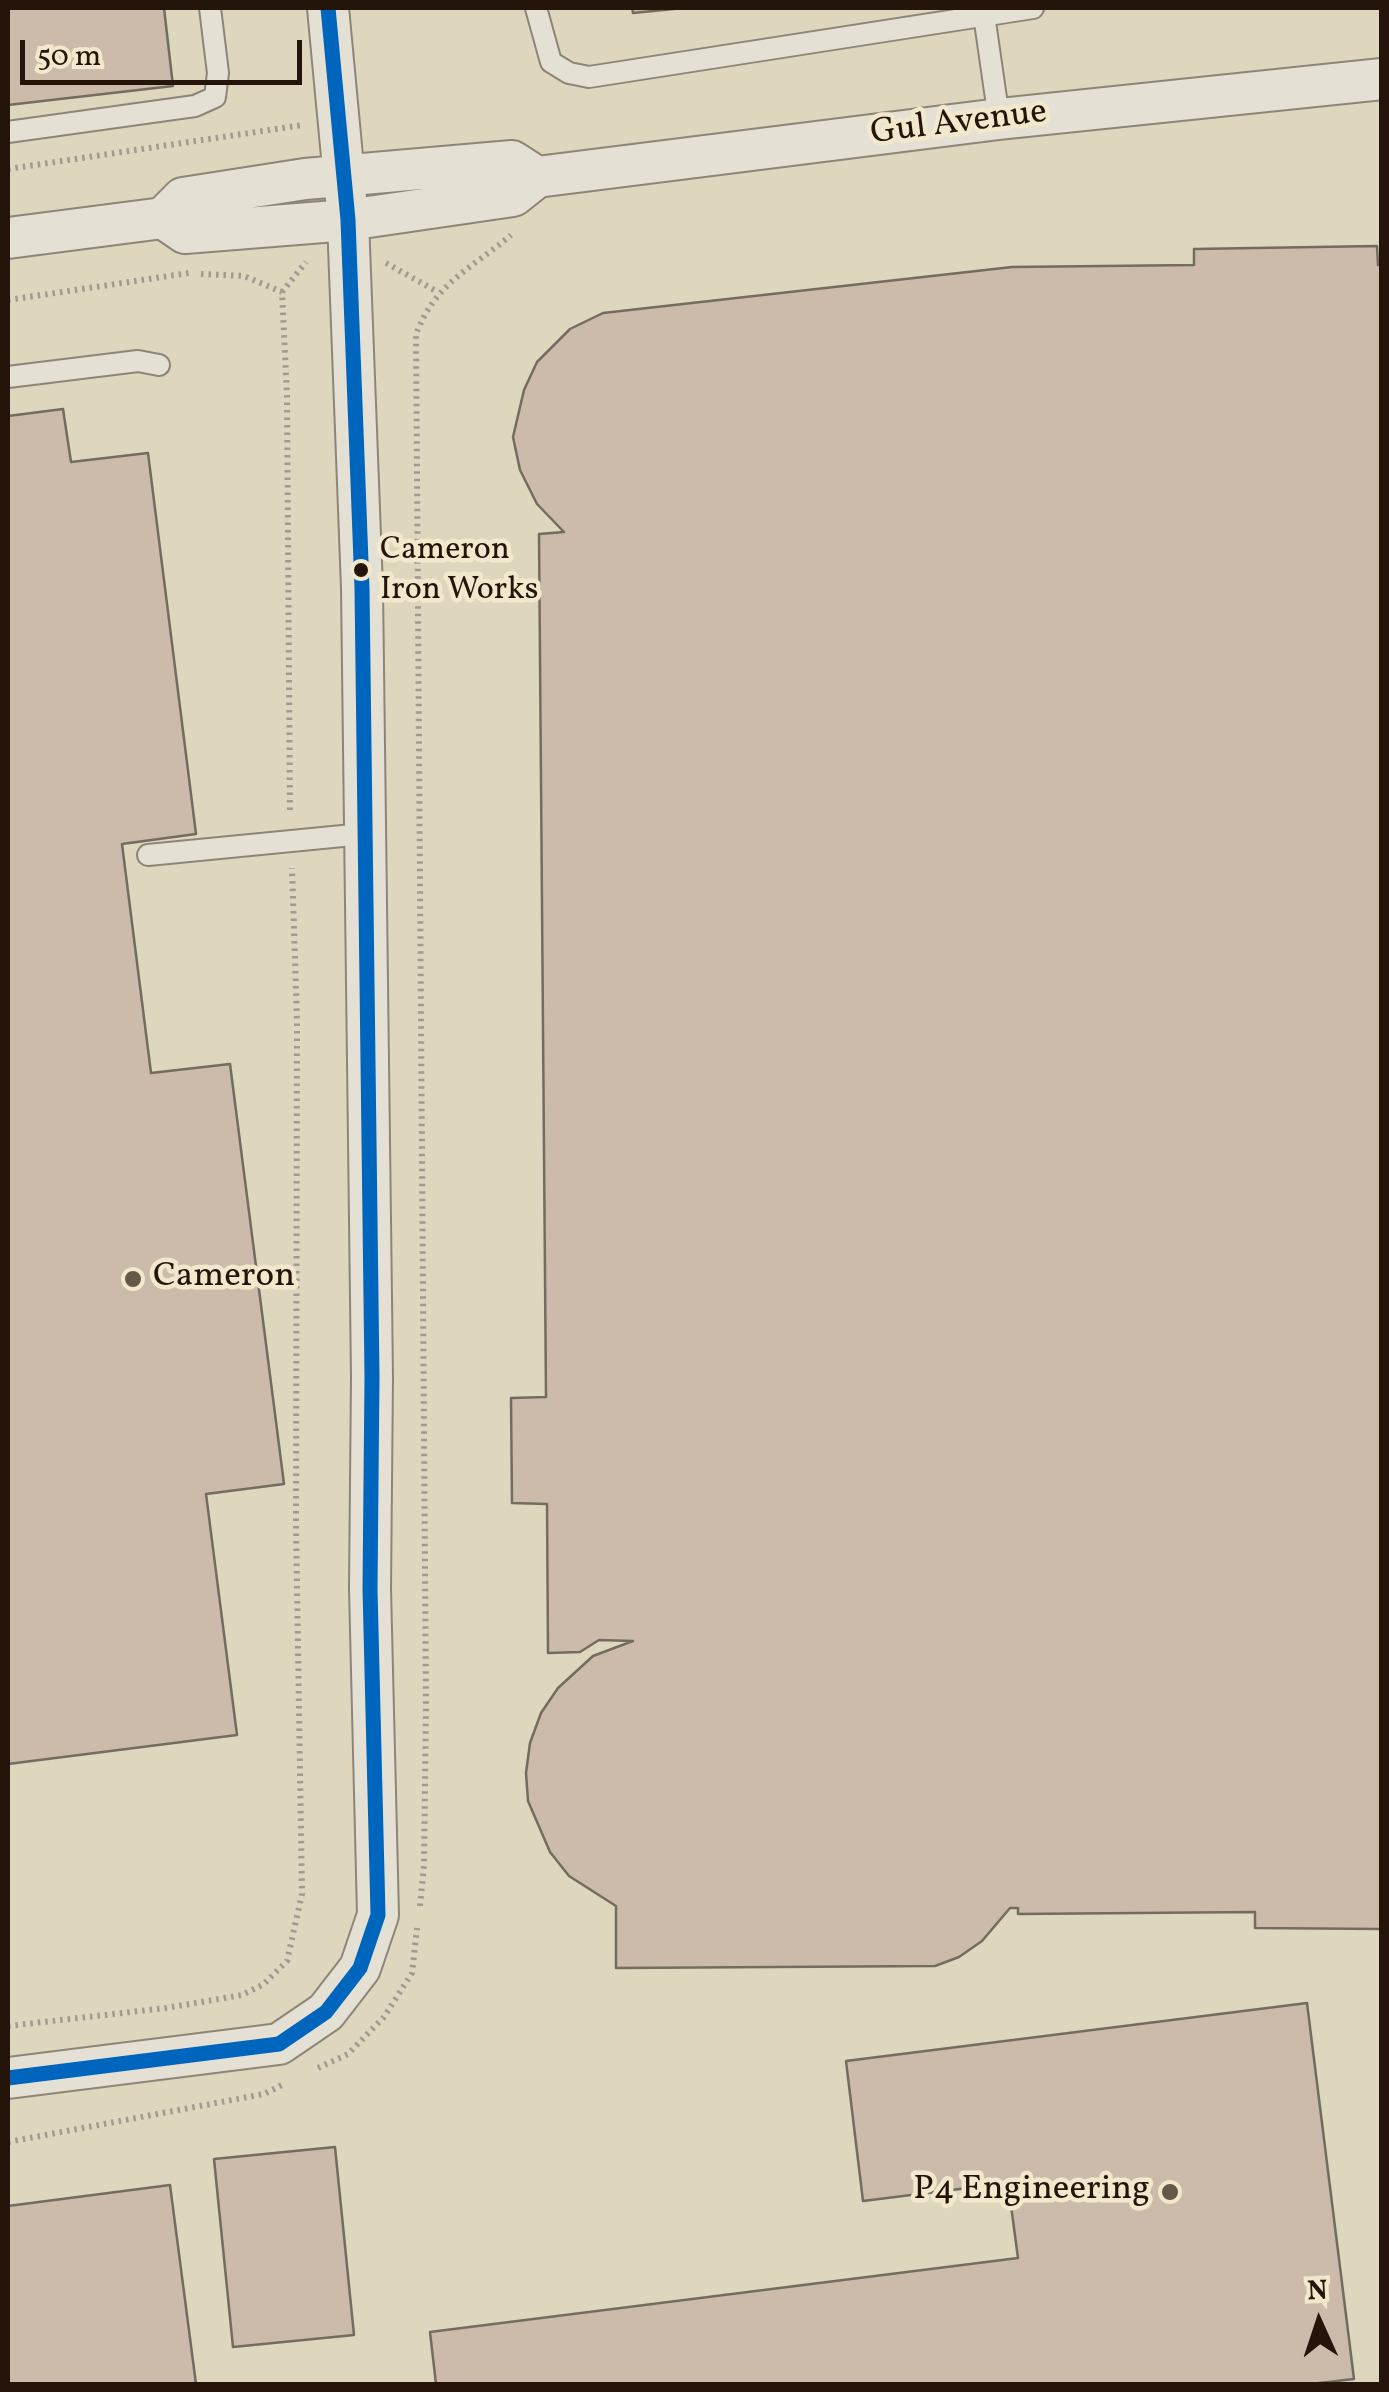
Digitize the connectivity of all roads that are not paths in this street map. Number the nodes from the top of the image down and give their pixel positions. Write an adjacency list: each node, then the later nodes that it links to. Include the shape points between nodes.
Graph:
1 (210, 8): 8 (lane, via 215,97 195,106)
2 (328, 8): 9 (street)
3 (536, 8): 5 (lane, via 551,62 589,77)
4 (1034, 8): 5 (lane)
5 (983, 11): 7 (lane)
6 (1382, 79): 7 (street, Gul Avenue)
7 (999, 120): 10 (street, Gul Avenue)
8 (8, 132)
9 (344, 175): 10 (street, Gul Avenue, via 512,160); 11 (street, Gul Avenue, via 183,198); 12 (street)
10 (537, 177): 12 (street, Gul Avenue, via 514,196)
11 (163, 218): 12 (street, Gul Avenue, via 185,233); 13 (street, Gul Avenue)
12 (348, 220): 16 (street, via 362,588)
13 (8, 238)
14 (159, 365): 15 (lane)
15 (8, 377)
16 (362, 834): 17 (lane); 18 (street, via 378,1915 360,1968 328,2014 279,2044)
17 (148, 855)
18 (8, 2078)

